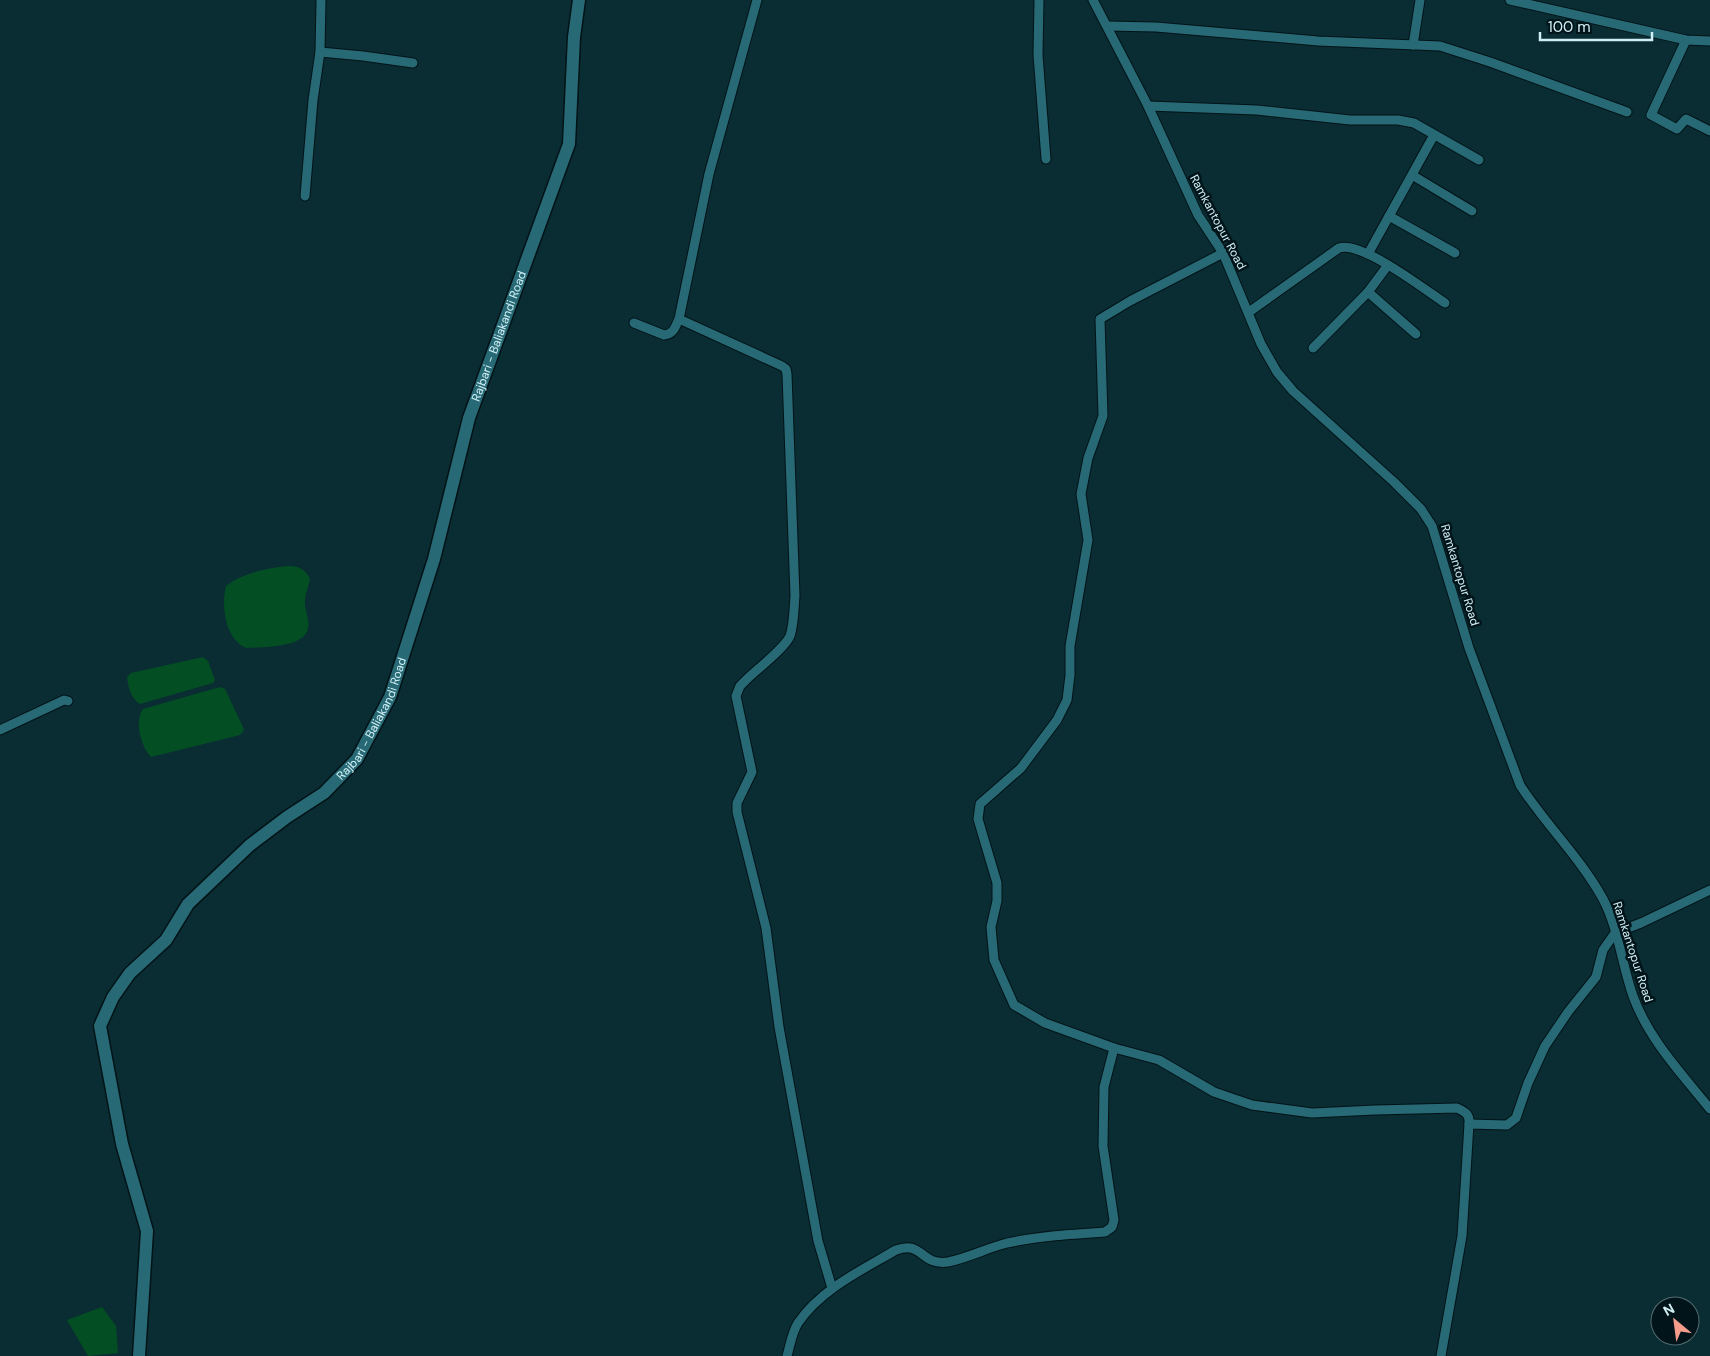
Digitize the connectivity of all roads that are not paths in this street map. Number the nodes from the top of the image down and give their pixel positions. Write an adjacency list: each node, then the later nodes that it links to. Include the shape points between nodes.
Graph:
1 (321, 0): 13 (street)
2 (580, 0): 44 (main road, Rajbari - Baliakandi Road, via 574,37 569,144 469,418 434,559 390,696 356,759 324,793 250,845 188,904 166,940 130,973 113,997 100,1026 122,1144 147,1231)
3 (757, 0): 32 (street, via 709,174)
4 (1039, 0): 19 (street, via 1038,55)
5 (1093, 0): 9 (street, Ramkantopur Road)
6 (1420, 0): 12 (street)
7 (1510, 0): 8 (street)
8 (1544, 3): 10 (street)
9 (1107, 26): 12 (street); 15 (street, Ramkantopur Road)
10 (1686, 40): 11 (street); 17 (street, via 1650,115 1678,128 1686,119)
11 (1710, 42)
12 (1413, 45): 16 (street, via 1440,46)
13 (320, 52): 14 (street); 22 (street)
14 (413, 63)
15 (1148, 106): 18 (street, via 1256,110 1350,120 1398,120 1414,123); 25 (street, Ramkantopur Road, via 1198,215)
16 (1627, 112)
17 (1710, 130)
18 (1434, 134): 20 (street); 21 (street)
19 (1046, 159)
20 (1479, 160)
21 (1412, 175): 23 (street); 24 (street)
22 (306, 196)
23 (1472, 211)
24 (1389, 216): 26 (street); 27 (street)
25 (1223, 253): 31 (street, Ramkantopur Road); 40 (street, via 1100,319 1103,416 1088,458 1081,494 1088,540 1070,646 1067,700 1057,720 1021,768 980,804 978,819 997,882 997,901 991,927 994,960 1014,1005 1046,1023)
26 (1455, 253)
27 (1368, 254): 28 (street); 31 (street, via 1345,246 1339,248)
28 (1388, 265): 29 (street); 30 (street)
29 (1368, 292): 34 (street); 35 (street)
30 (1445, 303)
31 (1249, 312): 39 (street, Ramkantopur Road, via 1277,372 1394,482 1421,509 1432,526 1470,648 1520,785 1602,897 1612,917)
32 (679, 319): 33 (street, via 669,335); 43 (street, via 782,366 787,374 795,596 792,626 784,644 740,686 736,696 752,772 737,803 737,812 766,928 779,1028 818,1241)
33 (634, 323)
34 (1416, 334)
35 (1313, 348)
36 (68, 701): 37 (street)
37 (0, 730)
38 (1710, 890): 39 (street)
39 (1615, 933): 41 (street, Ramkantopur Road, via 1633,997 1645,1024); 42 (street, via 1603,950 1596,977 1545,1046 1516,1118 1507,1125)
40 (1114, 1048): 42 (street, via 1159,1060 1214,1092 1252,1105 1312,1113 1457,1108 1467,1113); 43 (street, via 1104,1087 1103,1146 1114,1220 1112,1227 1105,1232 1007,1243 937,1263 914,1248 903,1247)
41 (1710, 1109)
42 (1469, 1124): 46 (street, via 1462,1236)
43 (832, 1288): 45 (street, via 797,1324)
44 (139, 1356)
45 (787, 1356)
46 (1440, 1356)

